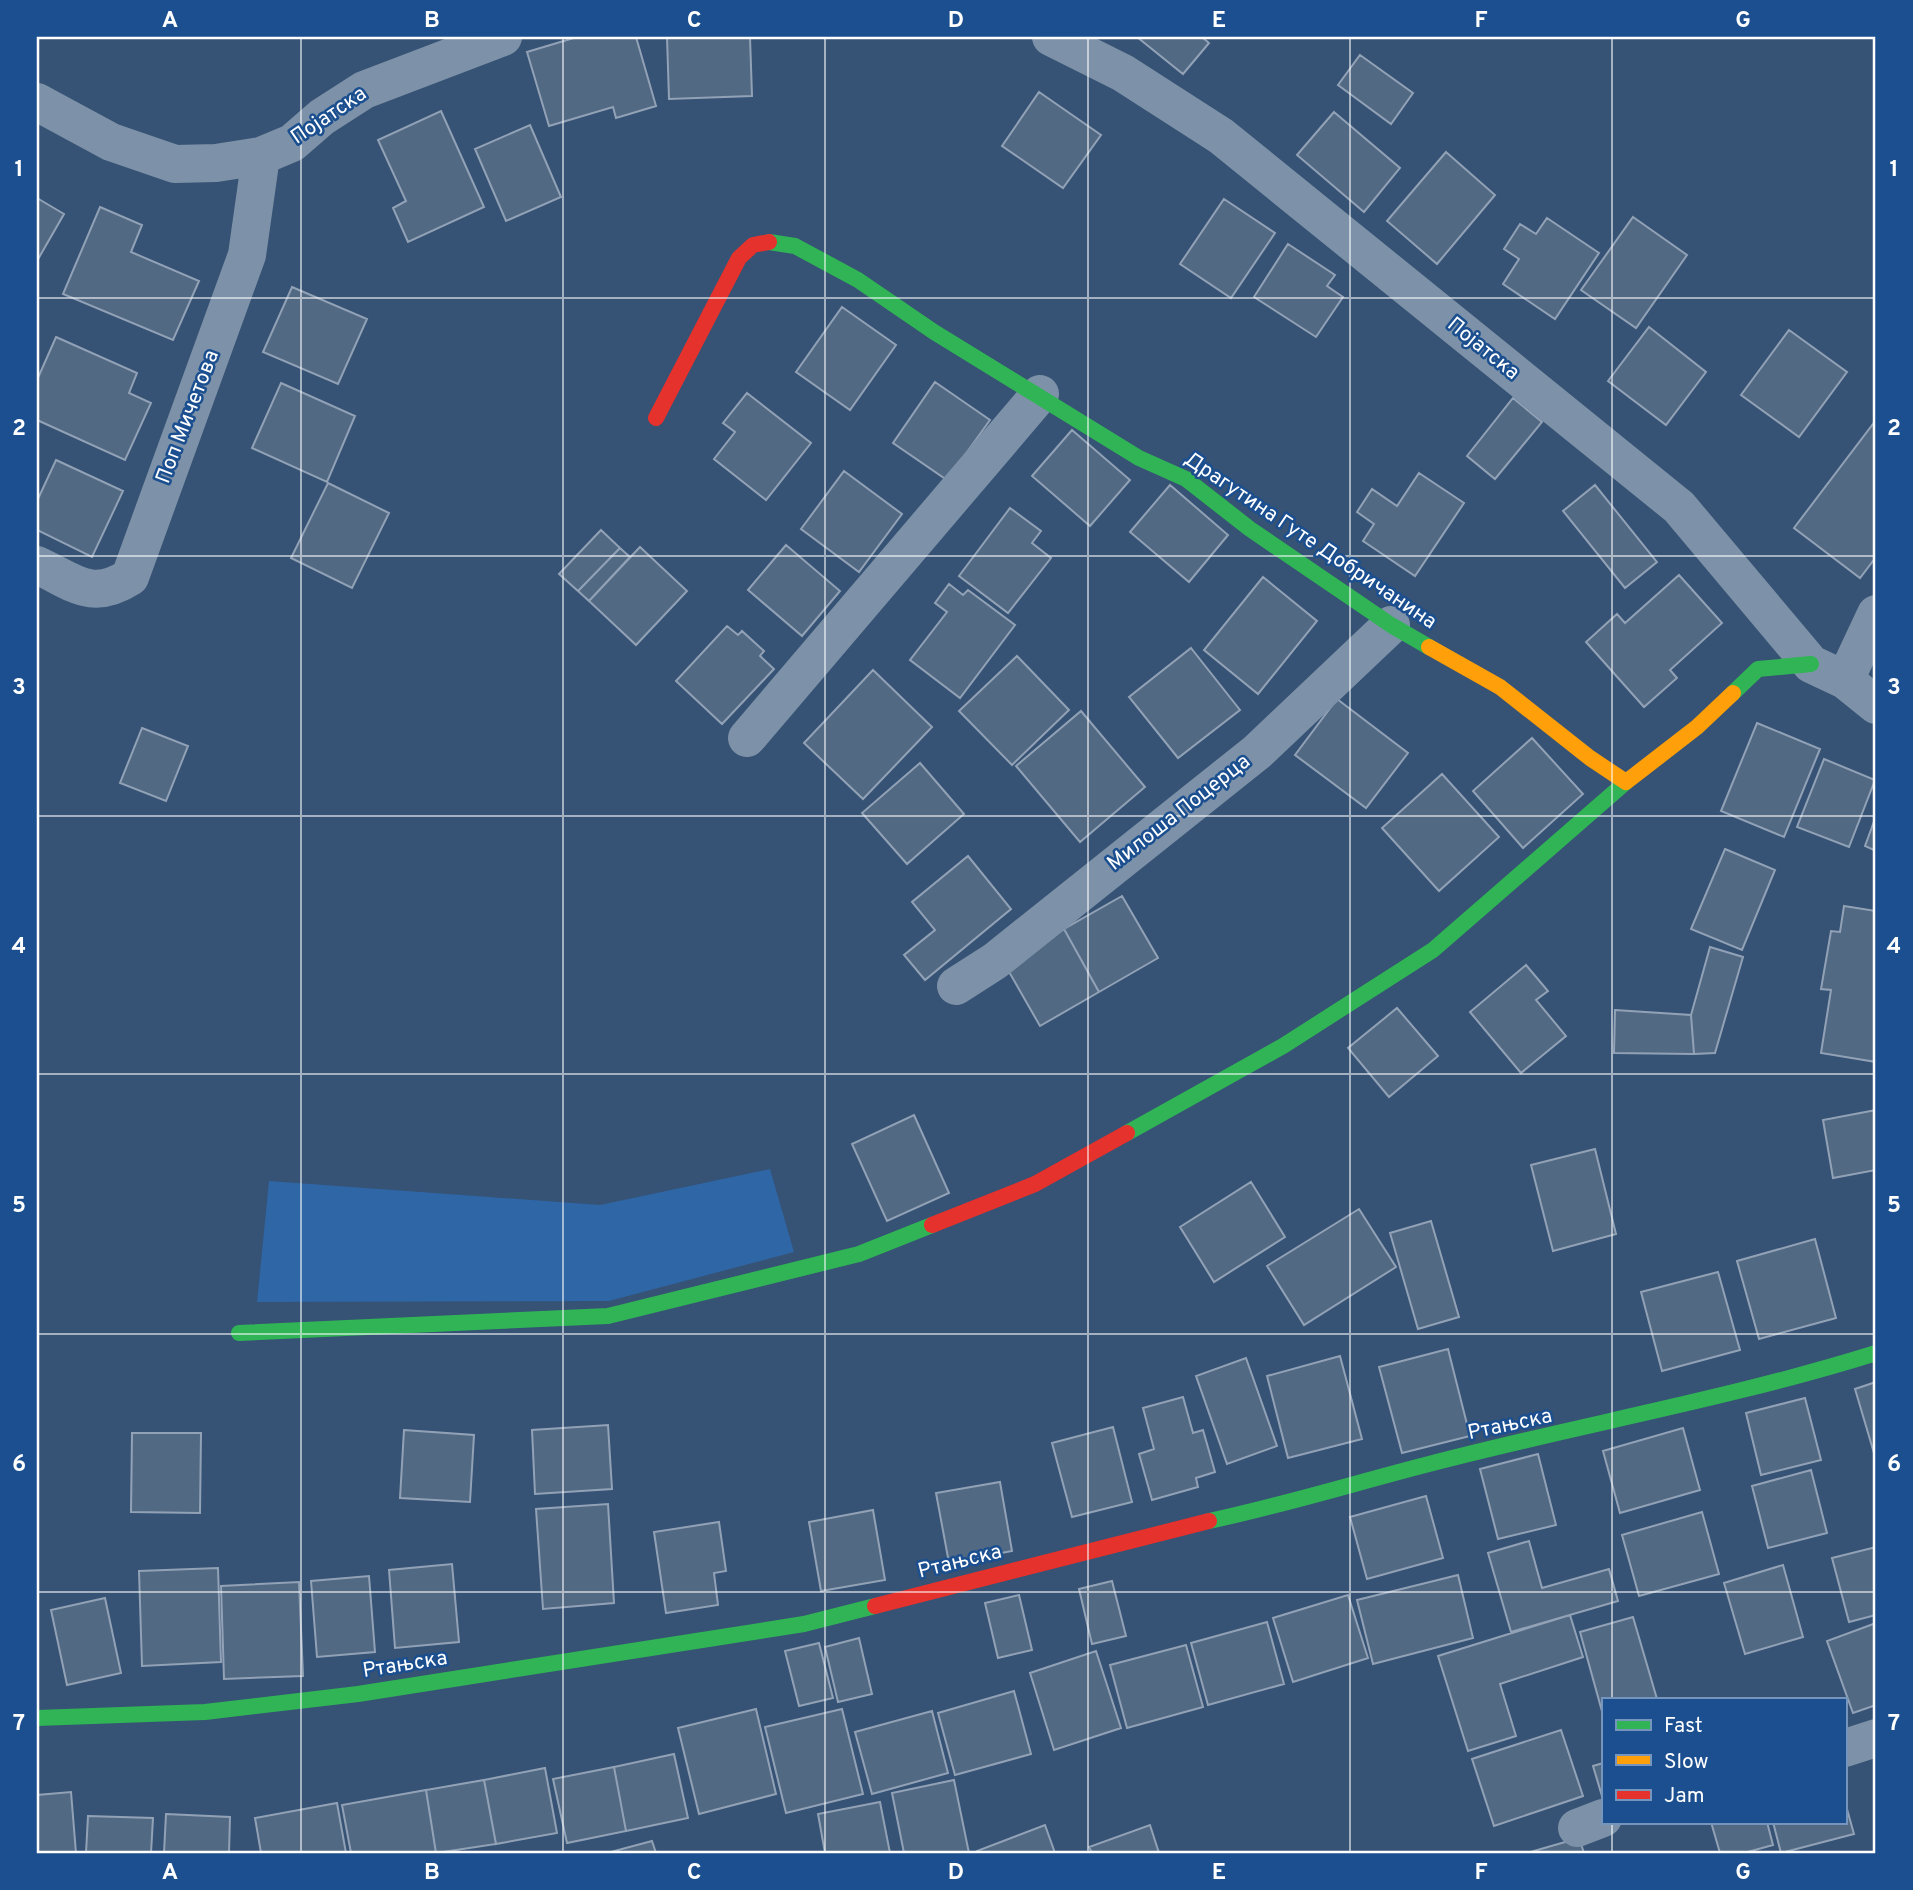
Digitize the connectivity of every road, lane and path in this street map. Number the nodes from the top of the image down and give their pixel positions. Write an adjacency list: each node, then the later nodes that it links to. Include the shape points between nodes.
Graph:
1 (503, 37): 4 (street, Појатска, via 364,90 292,143)
2 (1051, 37): 10 (street, Појатска, via 1123,74 1221,136 1679,507)
3 (37, 102): 4 (street, Појатска, via 111,142 175,164)
4 (261, 156): 7 (street, Поп Мичетова, via 247,255 130,577 95,592)
5 (1040, 394): 6 (street, Драгутина Гуте Добричанина, via 934,332 858,280 795,246 772,242 753,245 738,258); 9 (street, Драгутина Гуте Добричанина, via 1139,458 1186,479 1250,529); 13 (street)
6 (656, 418)
7 (37, 565)
8 (1876, 614): 11 (street)
9 (1391, 625): 14 (street, Драгутина Гуте Добричанина, via 1500,687); 15 (street, Милоша Поцерца, via 1257,752 996,961)
10 (1811, 664): 11 (street, Појатска); 14 (street, via 1758,669 1697,727)
11 (1845, 680): 12 (street, Појатска)
12 (1876, 705)
13 (747, 738)
14 (1626, 782): 16 (street, via 1433,950 1283,1046 1035,1184 859,1254 608,1316)
15 (956, 986)
16 (239, 1332)
17 (1876, 1353): 18 (street, Ртањска, via 1789,1380 1429,1464 1308,1499 804,1624 333,1697 205,1712)
18 (37, 1718)
19 (1876, 1738): 20 (street)
20 (1846, 1748)

